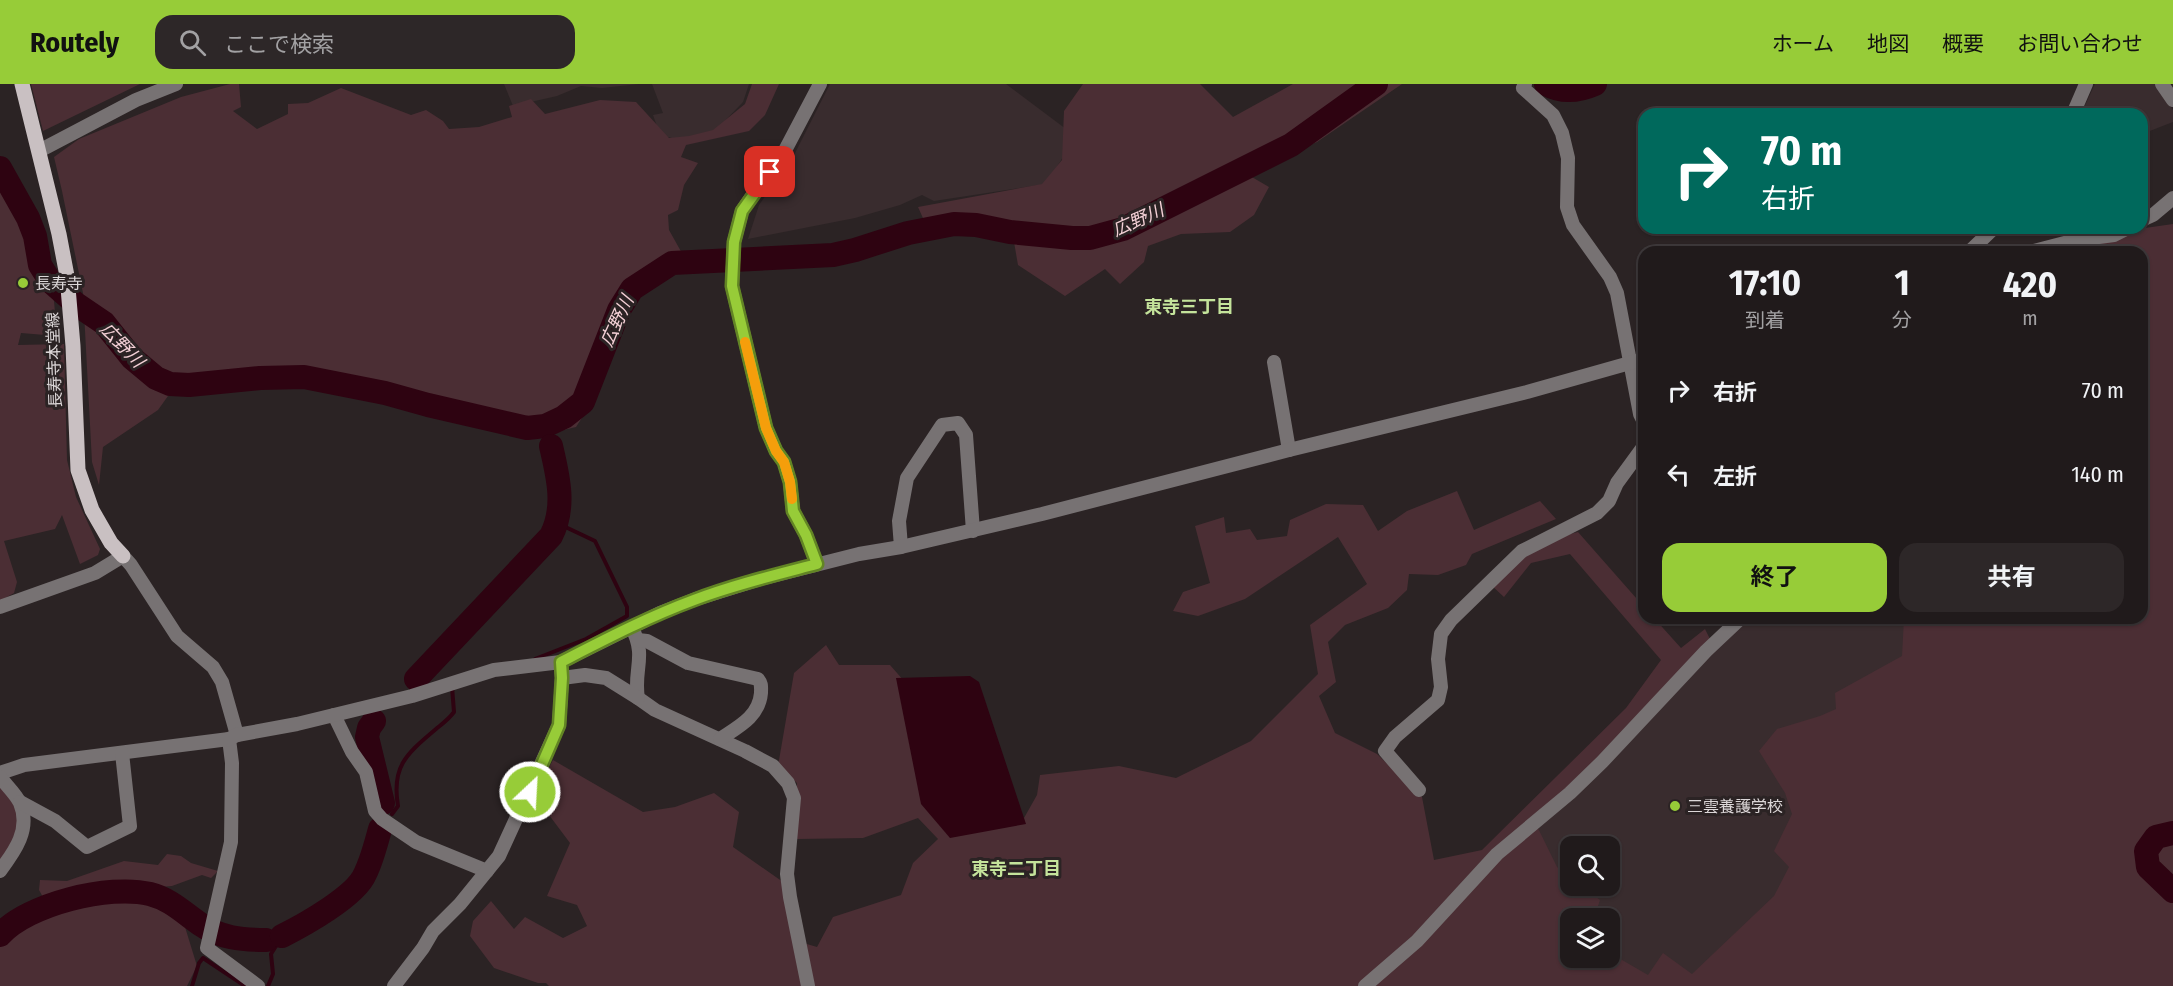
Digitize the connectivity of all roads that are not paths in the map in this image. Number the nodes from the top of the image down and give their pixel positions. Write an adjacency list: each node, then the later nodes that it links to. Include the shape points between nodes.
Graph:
1 (22, 84): 9 (main road, 長寿寺本堂線)
2 (176, 84): 9 (street, via 136,100)
3 (820, 84): 25 (street, via 782,158 742,211 734,242 732,286 766,428 784,462 793,511)
4 (1525, 84): 18 (street, via 1523,88 1553,115 1562,133 1568,158 1567,207 1573,225 1617,293)
5 (2086, 84): 8 (street)
6 (2162, 84): 7 (street)
7 (2173, 100)
8 (2076, 108)
9 (39, 151): 24 (main road, 長寿寺本堂線, via 67,276 78,470 92,510)
10 (2173, 198): 11 (street)
11 (2148, 217)
12 (1988, 234): 14 (street)
13 (2116, 234): 15 (street)
14 (1975, 246)
15 (2053, 246)
16 (1638, 361): 18 (street)
17 (1274, 362): 20 (street)
18 (1630, 363): 19 (street); 20 (street)
19 (1638, 404)
20 (1288, 450): 22 (street)
21 (1638, 454): 37 (street, via 1597,513 1522,550 1441,634 1438,700 1395,737 1386,751)
22 (973, 531): 23 (street); 23 (street, via 966,435 958,423 942,425 907,478 899,521)
23 (901, 546): 25 (street)
24 (123, 556): 26 (street, via 96,573); 33 (street, via 177,636 213,667 222,682)
25 (817, 564): 28 (street, via 696,599 660,614)
26 (0, 607)
27 (1735, 624): 44 (street, via 1602,762 1497,854 1417,941)
28 (635, 634): 29 (street); 31 (street, via 640,660); 34 (street, via 688,663 758,679 762,684 760,704 751,717)
29 (561, 662): 30 (street); 32 (street, via 494,670)
30 (562, 678): 31 (street, via 606,678); 39 (street, via 559,725 499,856)
31 (638, 698): 34 (street, via 655,710)
32 (334, 715): 33 (street); 39 (street, via 366,772 375,811 382,819 416,842)
33 (233, 737): 35 (street); 41 (street, via 231,842 207,948)
34 (720, 739): 43 (street, via 772,766 788,783 794,798 786,874)
35 (122, 753): 36 (street, via 24,765); 38 (street, via 130,826 87,847 56,821)
36 (0, 775): 38 (street)
37 (1419, 790)
38 (20, 802): 40 (street, via 26,824 14,853)
39 (487, 871): 42 (street, via 433,931)
40 (0, 872)
41 (258, 986)
42 (394, 986)
43 (808, 986)
44 (1365, 986)

